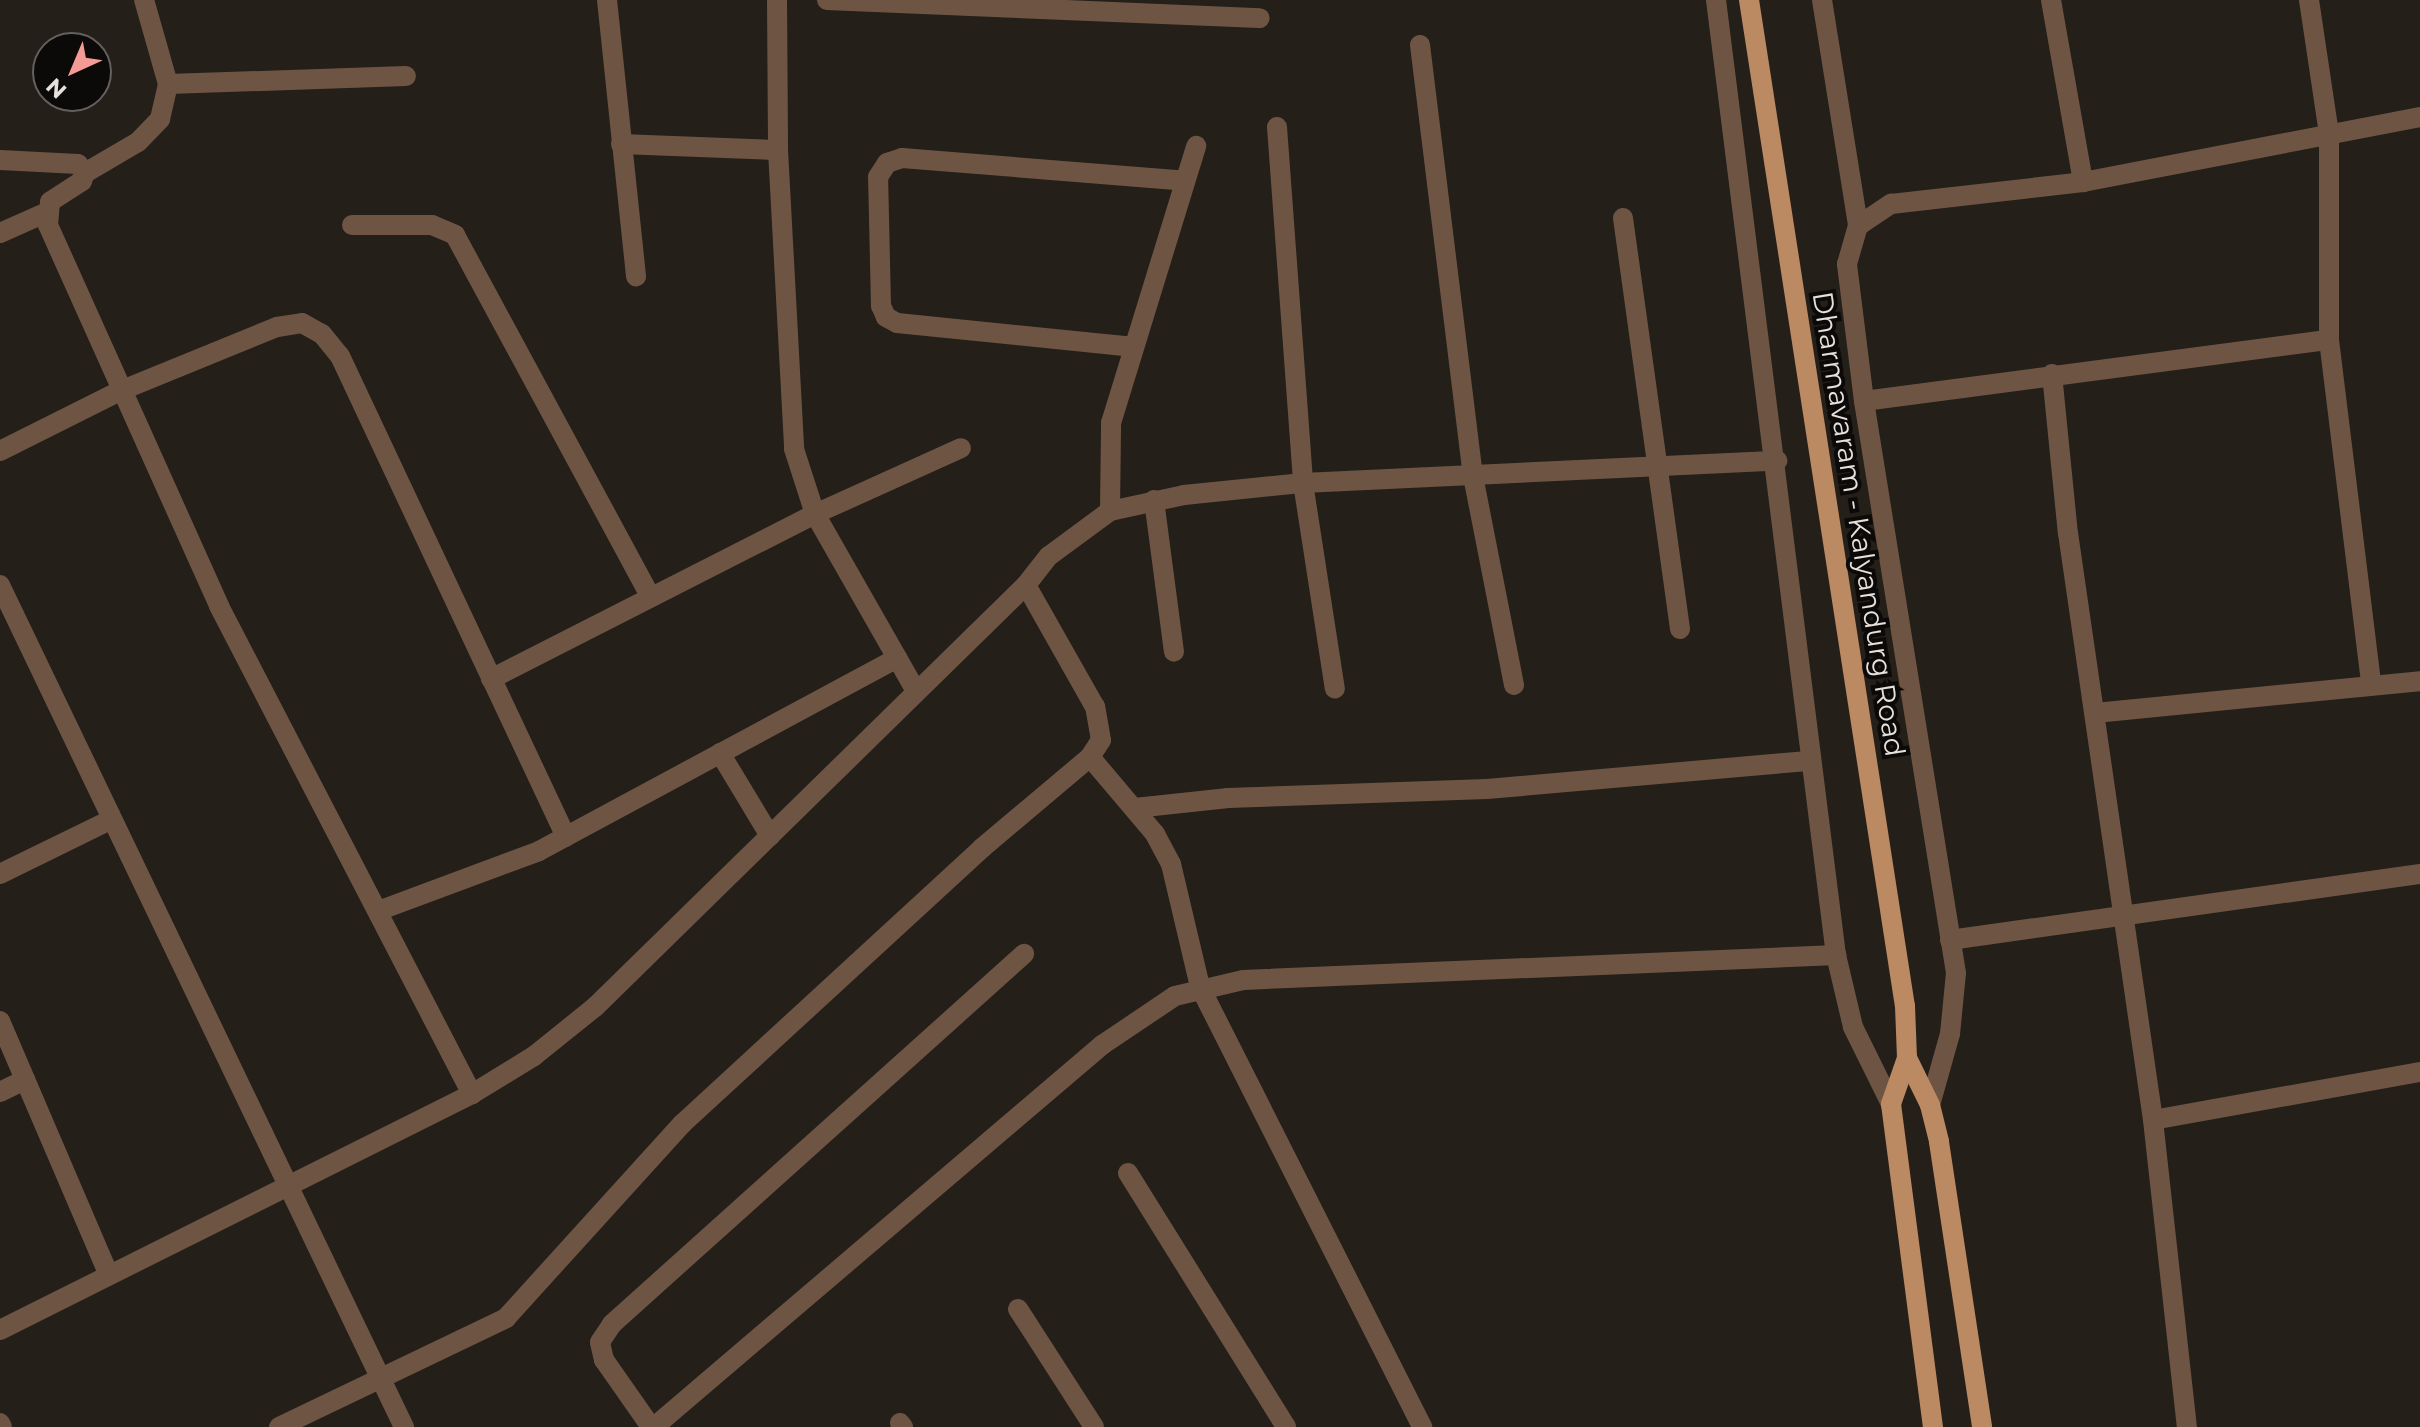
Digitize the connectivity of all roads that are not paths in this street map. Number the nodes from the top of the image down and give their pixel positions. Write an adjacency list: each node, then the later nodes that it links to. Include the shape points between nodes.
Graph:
1 (144, 0): 13 (street)
2 (607, 0): 17 (street)
3 (777, 0): 19 (street)
4 (827, 0): 10 (street)
5 (1716, 0): 37 (street)
6 (1749, 0): 73 (main road, Dharmavaram - Kalyandurg Road, via 1905,1006)
7 (1822, 0): 27 (street)
8 (2051, 0): 23 (street)
9 (2309, 0): 16 (street)
10 (1260, 18)
11 (1420, 45): 39 (street)
12 (406, 76): 13 (street)
13 (168, 84): 21 (street, via 160,119 138,142)
14 (2420, 117): 16 (street)
15 (1277, 127): 40 (street)
16 (2329, 134): 23 (street); 30 (street)
17 (621, 144): 19 (street); 29 (street)
18 (1196, 146): 22 (street)
19 (778, 150): 43 (street, via 794,449)
20 (0, 160): 21 (street, via 78,164)
21 (85, 173): 24 (street, via 82,181 50,202)
22 (1185, 181): 31 (street); 31 (street, via 902,158 887,163 878,177 881,306 886,317 897,323)
23 (2083, 182): 27 (street, via 1891,204)
24 (45, 213): 28 (street); 33 (street)
25 (1623, 218): 38 (street)
26 (352, 225): 46 (street, via 432,225 455,235)
27 (1858, 226): 34 (street, via 1847,264)
28 (0, 233)
29 (636, 276)
30 (2329, 340): 32 (street); 52 (street)
31 (1134, 347): 42 (street, via 1111,423)
32 (2052, 374): 34 (street); 56 (street)
33 (120, 391): 36 (street); 50 (street, via 277,327 302,323 322,334 340,356); 66 (street, via 219,606)
34 (1864, 401): 68 (street)
35 (961, 448): 43 (street)
36 (0, 451)
37 (1777, 461): 38 (street); 59 (street)
38 (1658, 467): 39 (street); 47 (street)
39 (1473, 476): 40 (street); 53 (street)
40 (1303, 483): 41 (street); 54 (street)
41 (1154, 500): 42 (street); 48 (street)
42 (1110, 511): 45 (street, via 1049,556)
43 (815, 514): 46 (street); 49 (street)
44 (0, 585): 61 (street)
45 (1026, 585): 55 (street); 58 (street, via 1095,707 1101,740)
46 (650, 596): 50 (street)
47 (1680, 629)
48 (1174, 652)
49 (897, 658): 55 (street); 57 (street)
50 (491, 679): 63 (street)
51 (2420, 681): 52 (street)
52 (2371, 684): 56 (street)
53 (1514, 685)
54 (1335, 689)
55 (916, 691): 62 (street)
56 (2095, 713): 67 (street)
57 (720, 753): 62 (street); 63 (street)
58 (1090, 757): 60 (street); 86 (street, via 982,848 682,1124 506,1318)
59 (1808, 761): 60 (street, via 1487,789 1228,798); 70 (street)
60 (1135, 808): 71 (street, via 1171,864)
61 (110, 820): 64 (street); 82 (street)
62 (770, 836): 77 (street, via 595,1007 534,1056)
63 (566, 837): 66 (street)
64 (0, 874)
65 (2420, 874): 67 (street)
66 (378, 911): 77 (street)
67 (2125, 912): 68 (street); 80 (street)
68 (1950, 940): 79 (street, via 1956,973 1952,1021)
69 (1024, 954): 90 (street, via 612,1324 600,1342 604,1360)
70 (1836, 955): 71 (street, via 1243,980); 78 (street, via 1853,1027)
71 (1200, 987): 87 (street); 90 (street, via 1142,1014 1102,1045)
72 (0, 1021): 75 (street)
73 (1907, 1058): 78 (main road, Dharmavaram - Kalyandurg Road); 79 (main road, Dharmavaram - Kalyandurg Road)
74 (2420, 1072): 80 (street)
75 (25, 1080): 76 (street); 83 (street)
76 (0, 1092)
77 (472, 1094): 82 (street)
78 (1891, 1104): 93 (main road, Dharmavaram - Kalyandurg Road)
79 (1930, 1105): 94 (main road, Dharmavaram - Kalyandurg Road)
80 (2153, 1120): 95 (street)
81 (1128, 1173): 92 (street)
82 (288, 1184): 83 (street); 86 (street)
83 (108, 1273): 85 (street)
84 (1018, 1309): 91 (street)
85 (0, 1330)
86 (382, 1376): 88 (street); 89 (street)
87 (1420, 1426)
88 (279, 1427)
89 (404, 1427)
90 (652, 1427)
91 (1094, 1427)
92 (1286, 1427)
93 (1933, 1427)
94 (1982, 1427)
95 (2187, 1427)

